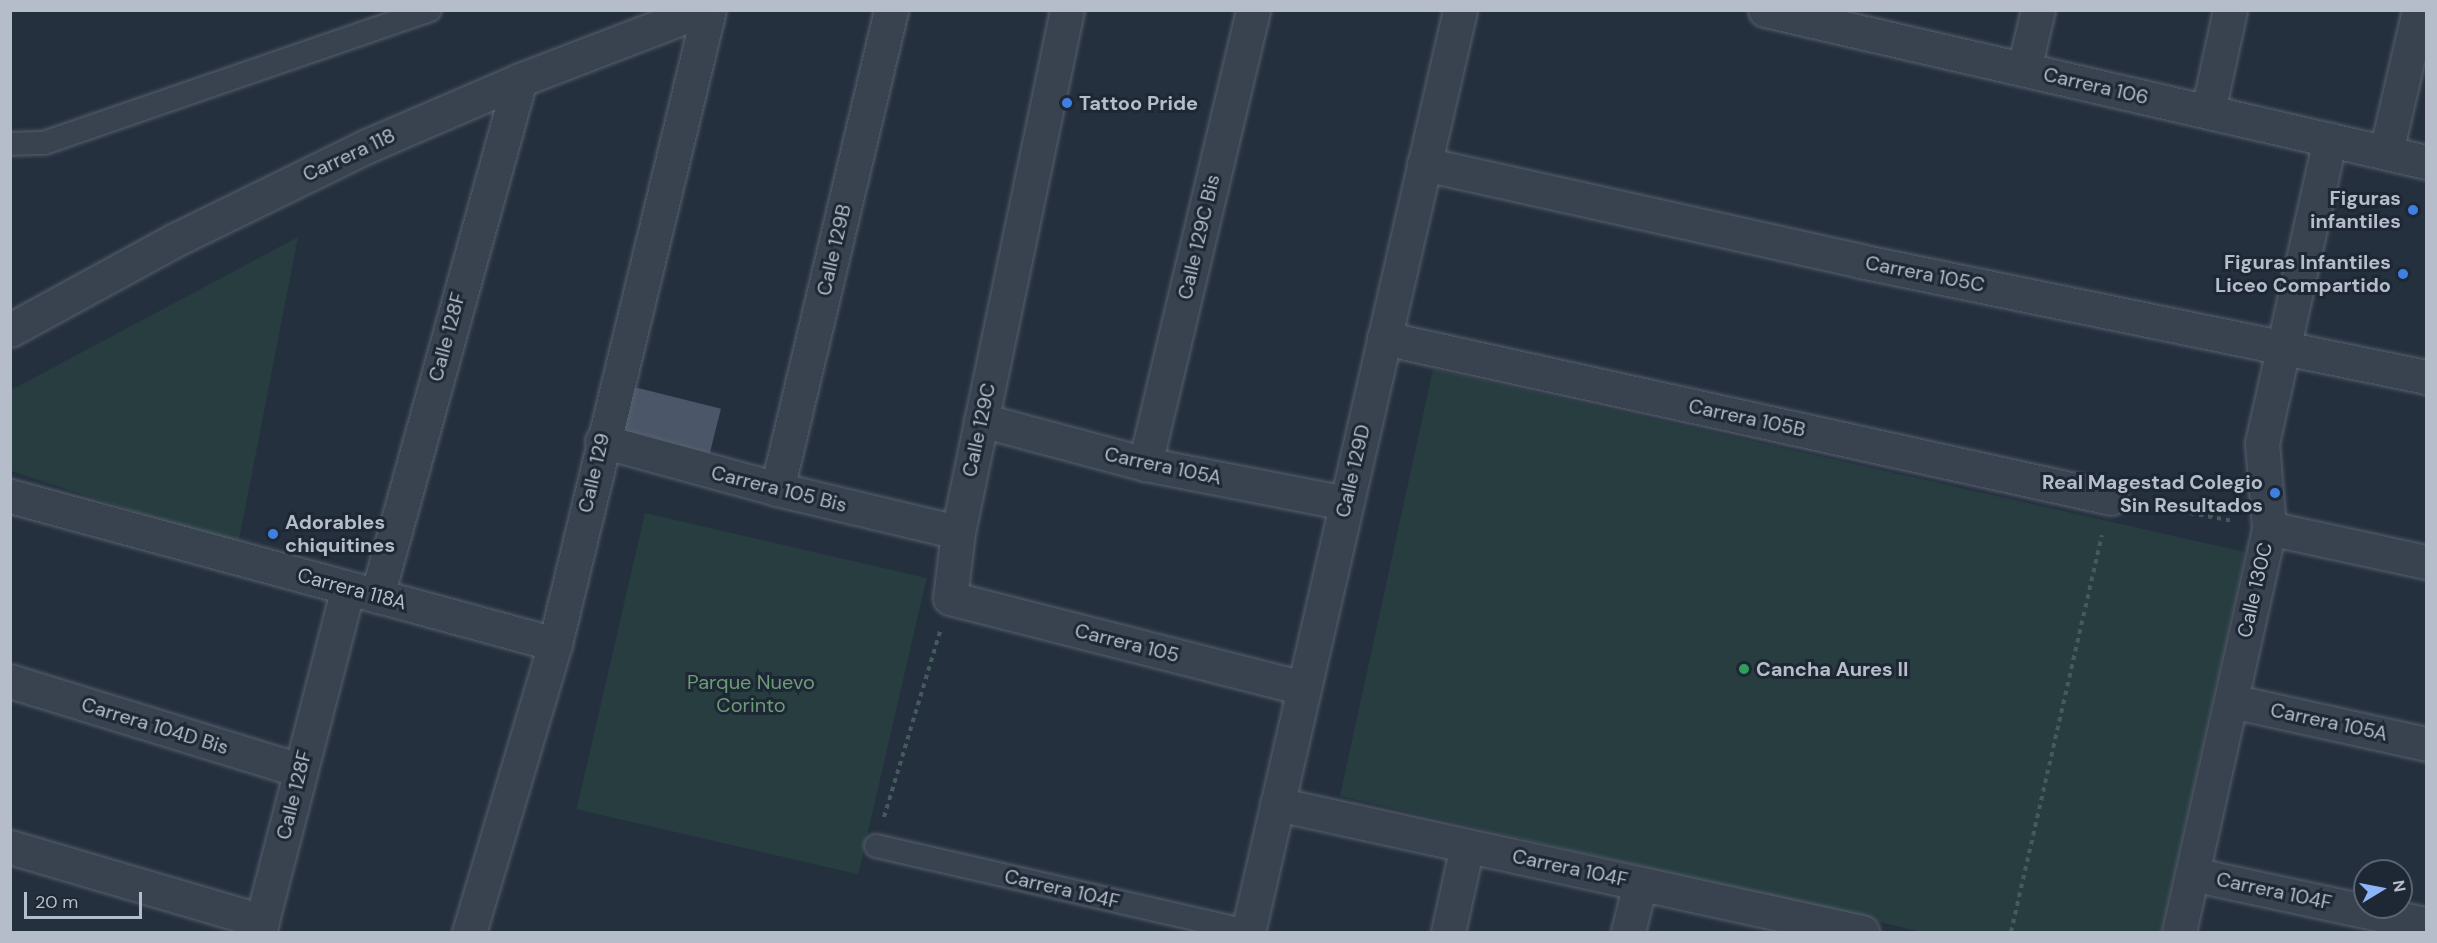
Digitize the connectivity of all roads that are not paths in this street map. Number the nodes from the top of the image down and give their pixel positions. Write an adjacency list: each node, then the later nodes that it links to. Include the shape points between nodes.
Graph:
1 (430, 10): 17 (lane, via 44,143)
2 (702, 10): 14 (street, Carrera 118)
3 (709, 10): 26 (street, Calle 129, via 692,95)
4 (891, 10): 28 (street, Calle 129B)
5 (1067, 10): 25 (street, Calle 129C)
6 (1253, 10): 27 (street, Calle 129C Bis)
7 (1460, 10): 20 (street, Calle 129D)
8 (1765, 10): 12 (street, Carrera 106)
9 (2038, 10): 13 (street)
10 (2230, 10): 15 (street)
11 (2419, 10): 18 (street)
12 (1863, 21): 13 (street, Carrera 106)
13 (2024, 69): 15 (street, Carrera 106)
14 (520, 80): 21 (street, Carrera 118, via 272,191); 35 (street, Calle 128F)
15 (2208, 111): 16 (street, Carrera 106)
16 (2330, 140): 18 (street, Carrera 106); 23 (street, Calle 130C)
17 (10, 144)
18 (2386, 152): 19 (street, Carrera 106)
19 (2427, 162)
20 (1425, 164): 22 (street, Calle 129D); 23 (street, Carrera 105C, via 1860,261)
21 (10, 330)
22 (1384, 339): 30 (street, Carrera 105B); 31 (street, Calle 129D)
23 (2283, 345): 24 (street, Carrera 105C); 32 (street, Calle 130C, via 2262,443)
24 (2427, 377)
25 (981, 420): 27 (street, Carrera 105A); 33 (street, Calle 129C)
26 (602, 441): 28 (street, Carrera 105 Bis); 37 (street, Calle 129)
27 (1145, 464): 31 (street, Carrera 105A)
28 (777, 489): 33 (street, Carrera 105 Bis)
29 (10, 496): 35 (street, Carrera 118A)
30 (2111, 498)
31 (1346, 503): 39 (street, Calle 129D)
32 (2269, 528): 34 (street); 40 (street, Calle 130C)
33 (958, 532): 36 (street, Calle 129C)
34 (2427, 562)
35 (362, 592): 37 (street, Carrera 118A); 42 (street, Calle 128F)
36 (950, 598): 39 (street, Carrera 105)
37 (555, 644): 54 (street, Calle 129)
38 (10, 681): 42 (street, Carrera 104D Bis)
39 (1304, 688): 43 (street, Calle 129D)
40 (2231, 701): 41 (street, Carrera 105A); 47 (street, Calle 130C)
41 (2427, 744)
42 (300, 770): 51 (street, Calle 128F)
43 (1277, 804): 45 (street, Carrera 104F); 53 (street, Calle 129D)
44 (876, 846): 53 (lane, Carrera 104F)
45 (1467, 846): 48 (street, Carrera 104F); 55 (street)
46 (10, 847): 51 (street)
47 (2192, 874): 49 (street, Carrera 104F); 58 (street, Calle 130C)
48 (1640, 884): 52 (street, Carrera 104F); 56 (street)
49 (2357, 921): 50 (street, Carrera 104F)
50 (2427, 924)
51 (260, 927)
52 (1817, 928): 57 (street, Carrera 104F)
53 (1248, 932)
54 (469, 933)
55 (1448, 933)
56 (1628, 933)
57 (1862, 933)
58 (2180, 933)

